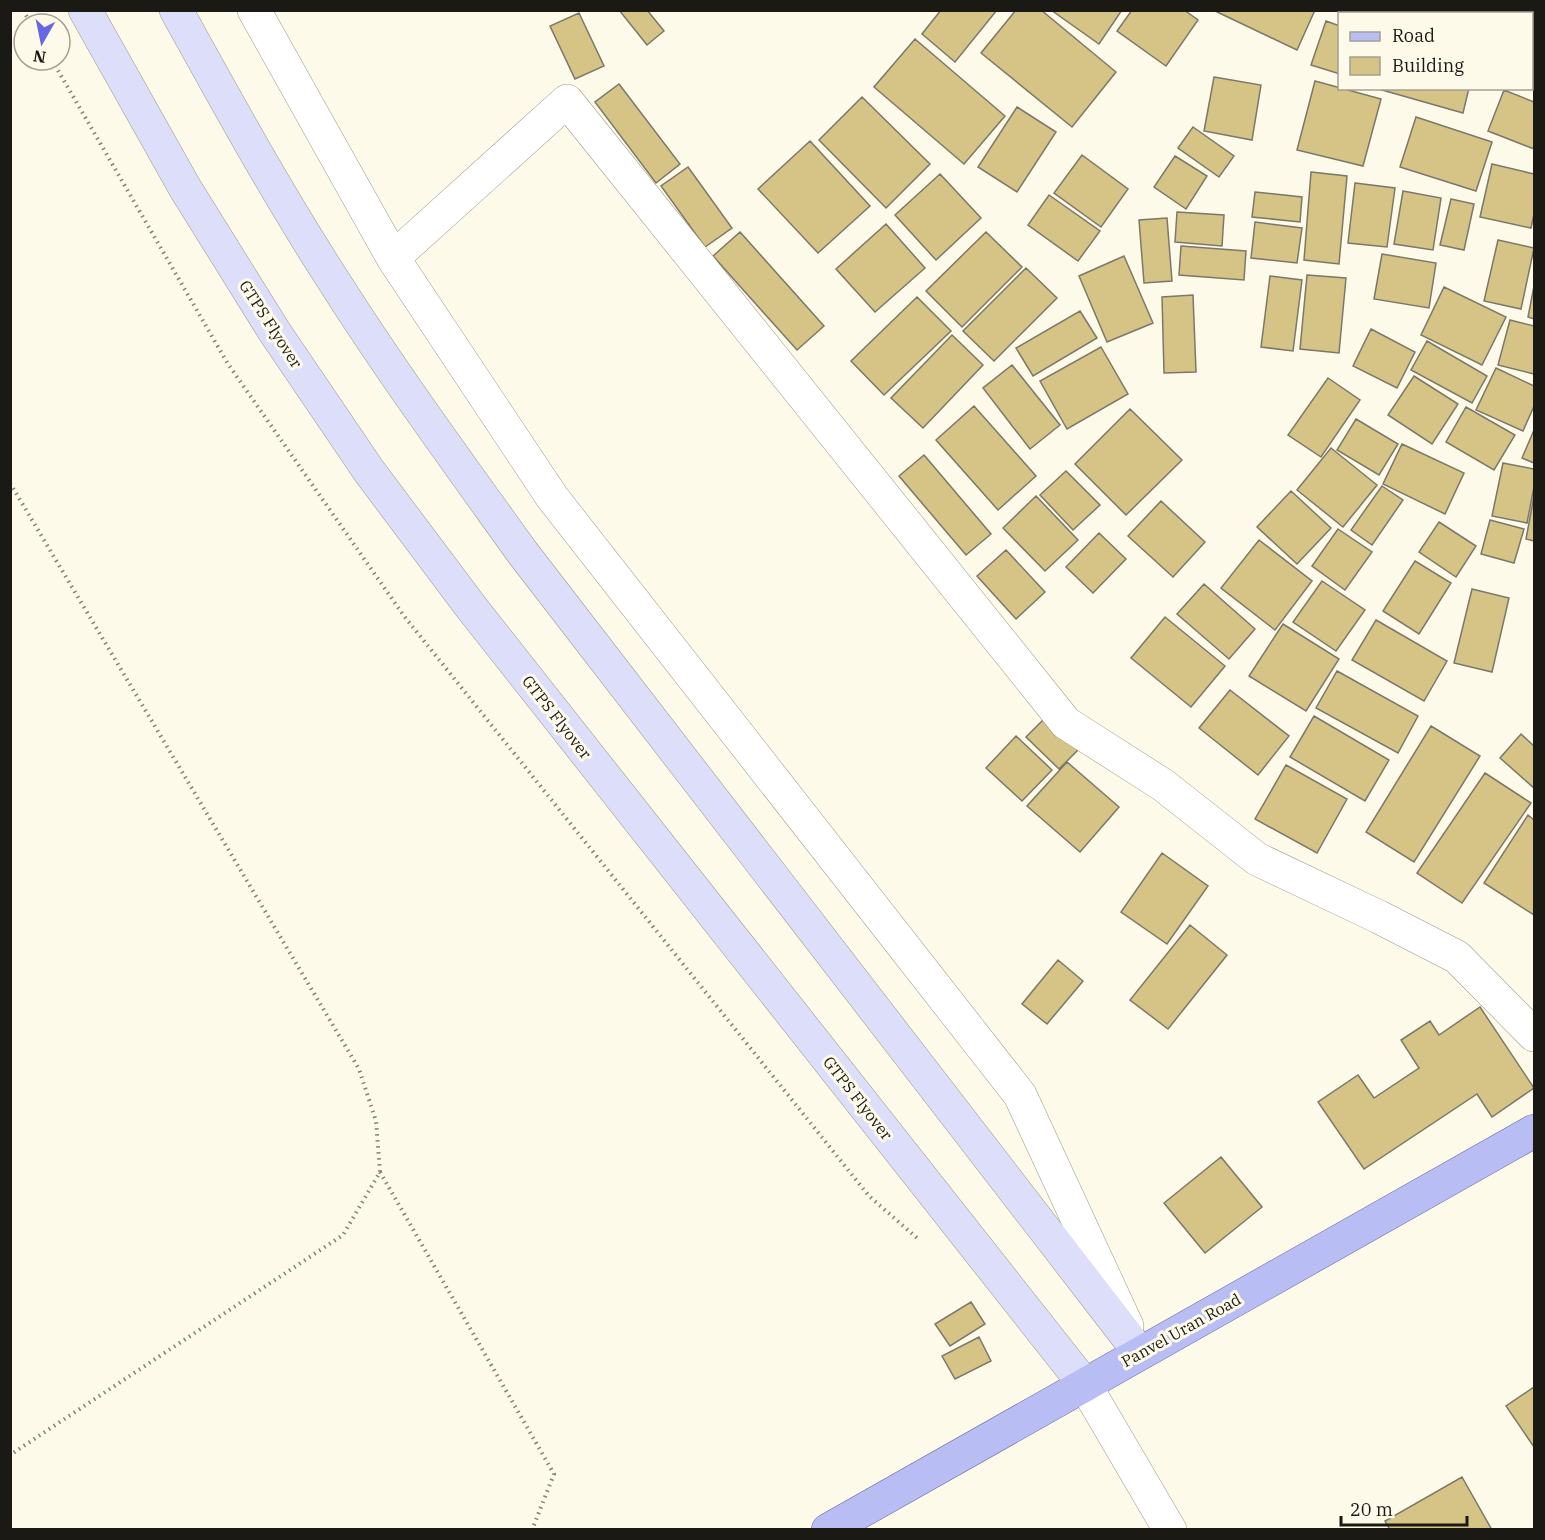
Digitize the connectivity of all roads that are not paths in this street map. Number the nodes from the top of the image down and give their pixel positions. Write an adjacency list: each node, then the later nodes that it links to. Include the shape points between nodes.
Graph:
1 (85, 10): 8 (main road, GTPS Flyover, via 185,188 274,331 369,471 471,607)
2 (176, 10): 7 (main road, via 258,157 337,286 424,416 522,552)
3 (254, 10): 4 (street)
4 (393, 258): 5 (street, via 567,101 1066,723 1163,785 1257,859 1457,957); 7 (street, via 552,497 1020,1095)
5 (1534, 1035)
6 (1534, 1131): 7 (main road, Panvel Uran Road)
7 (1140, 1353): 8 (main road, Panvel Uran Road)
8 (1085, 1384): 9 (main road, Panvel Uran Road); 10 (street)
9 (828, 1530)
10 (1170, 1530)

